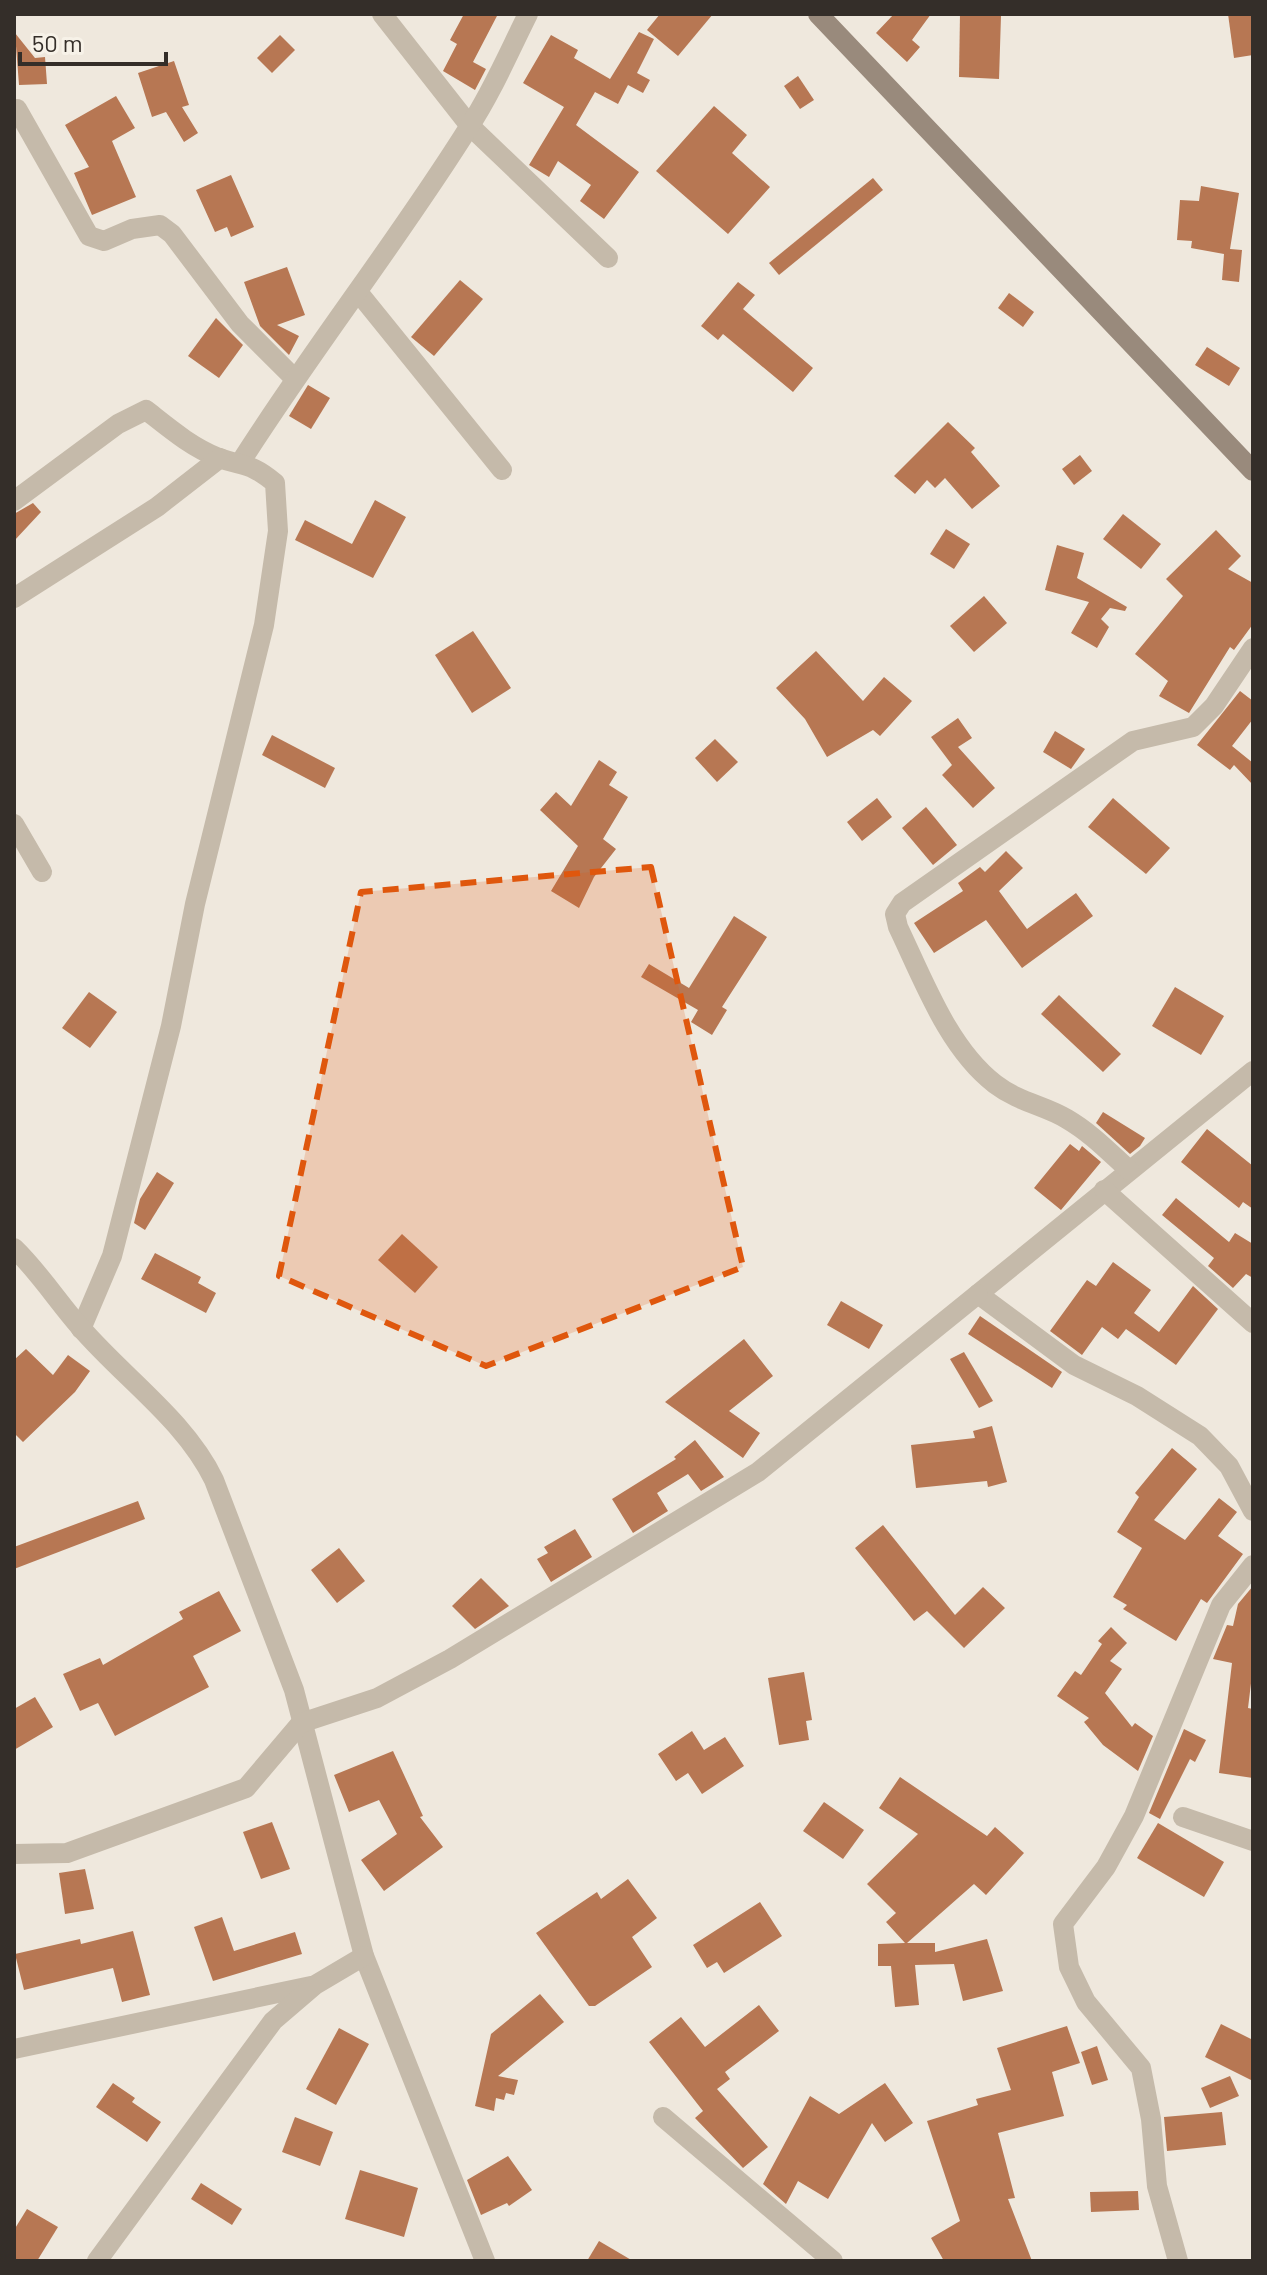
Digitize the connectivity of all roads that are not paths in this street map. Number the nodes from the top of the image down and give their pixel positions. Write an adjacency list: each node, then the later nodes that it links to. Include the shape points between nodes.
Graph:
1 (382, 14): 5 (street)
2 (528, 14): 5 (street)
3 (818, 14): 11 (main road)
4 (17, 109): 8 (street, via 89,236 104,241 160,225 240,324)
5 (470, 126): 6 (street); 7 (street)
6 (608, 258)
7 (358, 292): 8 (street); 10 (street)
8 (294, 378): 9 (street)
9 (230, 460): 12 (street, via 187,442 146,410 118,424); 13 (street); 23 (street, via 255,466 275,483 278,531 264,625 112,1256)
10 (502, 470)
11 (1253, 471)
12 (14, 501)
13 (14, 598)
14 (1253, 648): 18 (street, via 1214,706 1193,727 1133,741 902,903 895,914 940,1011 980,1072 1016,1098 1065,1117)
15 (14, 824): 16 (street)
16 (42, 872)
17 (1253, 1071): 18 (street)
18 (1129, 1170): 19 (street)
19 (1104, 1190): 21 (street); 22 (street)
20 (14, 1248): 23 (street)
21 (978, 1294): 24 (street, via 1074,1365 1200,1436 1229,1466); 26 (street, via 758,1472 450,1659 377,1698)
22 (1253, 1323)
23 (81, 1329): 26 (street, via 205,1462 258,1592)
24 (1253, 1511)
25 (1253, 1565): 37 (street, via 1221,1605 1134,1816 1106,1867 1063,1924 1069,1967 1086,2002 1141,2068 1157,2186)
26 (301, 1723): 29 (street, via 246,1788 67,1853); 30 (street)
27 (1183, 1817): 28 (street)
28 (1253, 1841)
29 (14, 1854)
30 (364, 1956): 31 (street); 35 (street)
31 (315, 1985): 32 (street); 34 (street, via 273,2021)
32 (14, 2049)
33 (663, 2117): 36 (street)
34 (97, 2261)
35 (485, 2261)
36 (833, 2261)
37 (1178, 2261)

